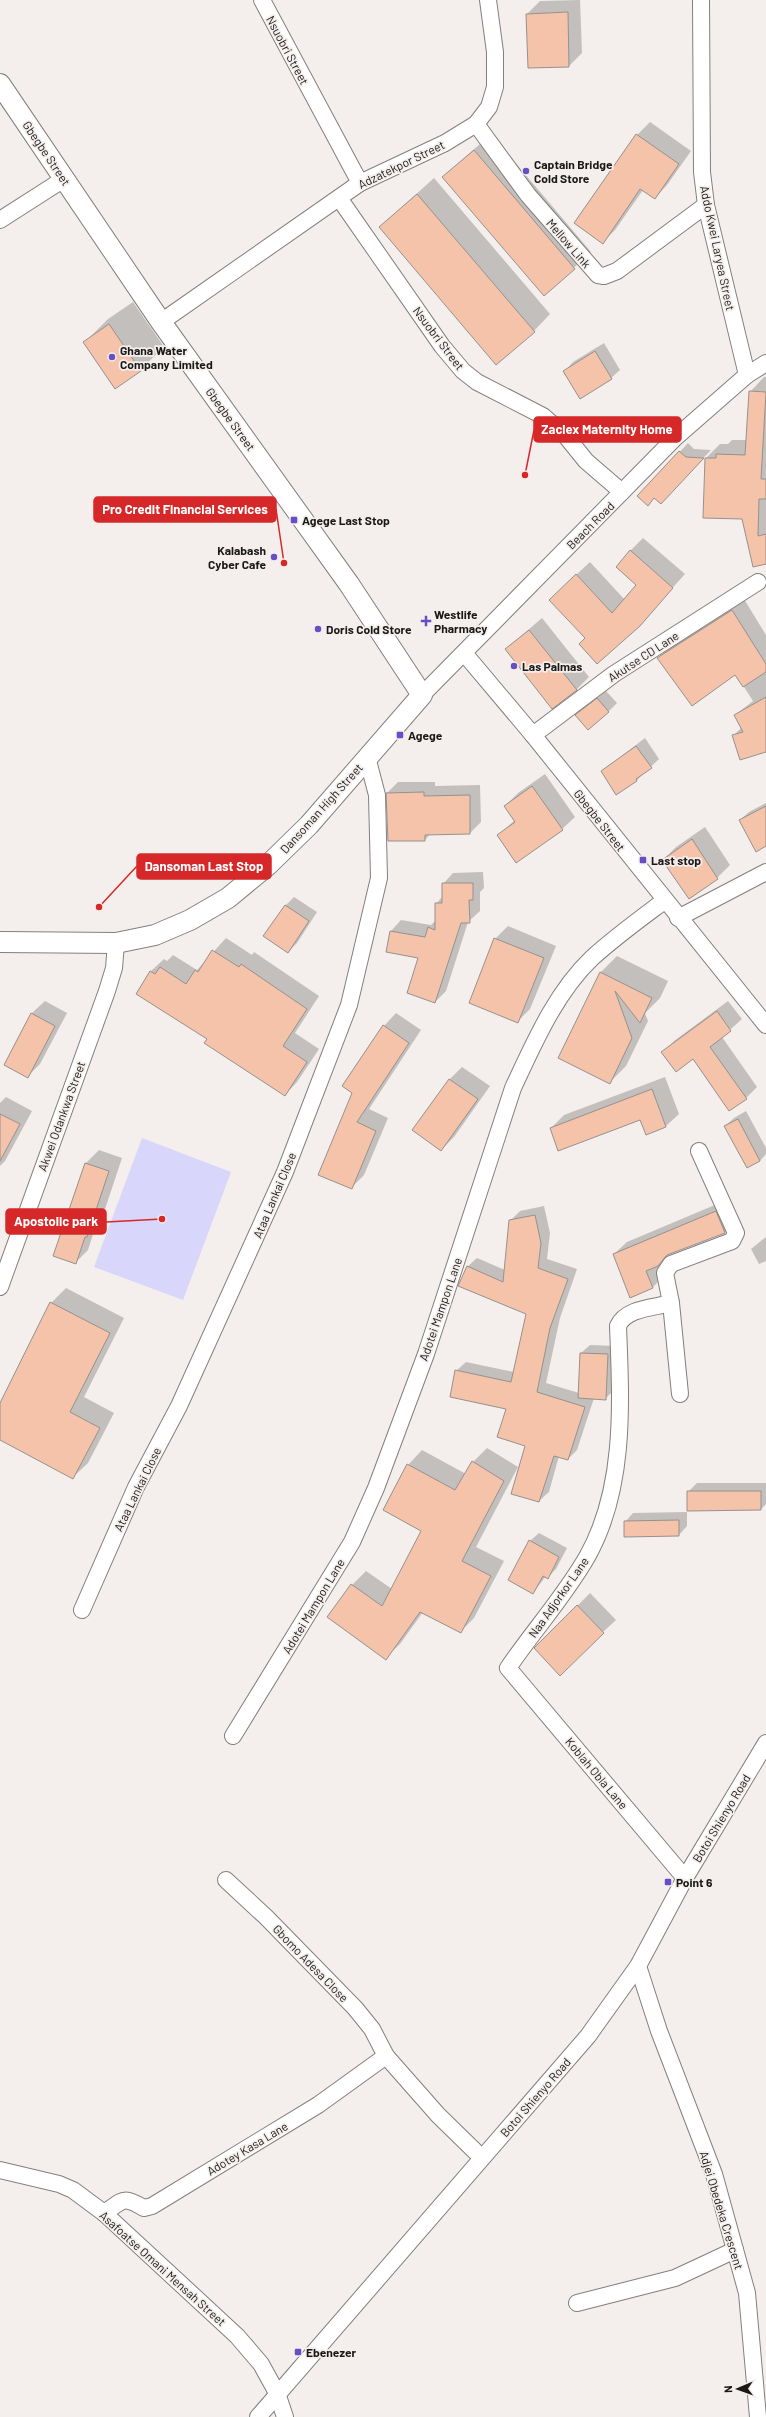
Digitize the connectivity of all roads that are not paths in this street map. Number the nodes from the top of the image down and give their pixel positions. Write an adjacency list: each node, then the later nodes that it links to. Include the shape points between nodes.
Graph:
1 (262, 0): 7 (street, Nsuobri Street)
2 (488, 0): 5 (street, Adzatekpor Street, via 495,52 495,87 490,107)
3 (701, 0): 9 (street, Addo Kwei Laryea Street, via 702,172)
4 (0, 84): 6 (street, Gbegbe Street)
5 (476, 124): 7 (street, Adzatekpor Street, via 445,143); 9 (street, Mellow Link, via 528,195 598,275 604,276 617,271)
6 (64, 179): 10 (street); 11 (street, Gbegbe Street)
7 (360, 183): 8 (street, Adzatekpor Street)
8 (339, 198): 11 (street, Adzatekpor Street); 14 (street, Nsuobri Street, via 442,346 463,370 477,382 543,416 565,435 586,461)
9 (706, 205): 13 (street, Addo Kwei Laryea Street)
10 (0, 220)
11 (161, 322): 17 (street, Gbegbe Street, via 347,581)
12 (766, 363): 13 (street, Beach Road)
13 (747, 375): 14 (street, Beach Road, via 675,438)
14 (622, 492): 16 (street, Beach Road)
15 (758, 582): 18 (street, Akutse CD Lane, via 614,674)
16 (464, 653): 17 (street, Beach Road); 18 (street, Gbegbe Street)
17 (422, 695): 19 (street, Dansoman High Street)
18 (533, 735): 21 (street, Gbegbe Street)
19 (367, 757): 24 (street, Dansoman High Street, via 309,825 268,865 228,898 190,920 155,935); 30 (street, Ataa Lankai Close, via 377,795 379,878 349,1005 285,1172 179,1406 136,1486)
20 (766, 872): 22 (street)
21 (664, 901): 22 (street, Gbegbe Street); 32 (street, Adotei Mampon Lane, via 592,959 566,988 532,1047 513,1088 426,1354 376,1488 352,1542)
22 (678, 918): 25 (street, Gbegbe Street)
23 (0, 942): 24 (street, Dansoman High Street)
24 (116, 943): 27 (street, Akwei Odankwa Street, via 114,968 107,991)
25 (766, 1026)
26 (699, 1151): 28 (street, via 736,1233 732,1241 671,1264 667,1268 665,1273)
27 (0, 1287)
28 (671, 1304): 29 (street); 31 (street, Naa Adjorkor Lane, via 627,1314 618,1326 619,1428 612,1493 602,1526 587,1557)
29 (680, 1394)
30 (82, 1610)
31 (508, 1668): 34 (street, Koblah Obla Lane)
32 (233, 1736)
33 (766, 1743): 34 (street, Botoi Shienyo Road)
34 (685, 1878): 36 (street, Botoi Shienyo Road)
35 (226, 1880): 37 (street, Gbomo Adesa Close, via 355,2008 372,2029)
36 (638, 1966): 38 (street, Botoi Shienyo Road, via 588,2036); 41 (street, Adjei Obedeka Crescent, via 714,2174)
37 (386, 2056): 38 (street, Gbomo Adesa Close, via 438,2115); 40 (street, Adotey Kasa Lane, via 318,2105 152,2206 144,2208 130,2199 124,2199)
38 (482, 2158): 43 (street, Botoi Shienyo Road, via 320,2348)
39 (0, 2170): 40 (street, Asafoatse Omani Mensah Street, via 59,2184 73,2190)
40 (104, 2213): 43 (street, Asafoatse Omani Mensah Street, via 237,2336 261,2364)
41 (735, 2250): 42 (street, via 675,2278); 46 (street, Adjei Obedeka Crescent, via 747,2293)
42 (577, 2303)
43 (278, 2393): 44 (street, Botoi Shienyo Road); 45 (street, Asafoatse Omani Mensah Street)
44 (258, 2417)
45 (285, 2417)
46 (758, 2417)

